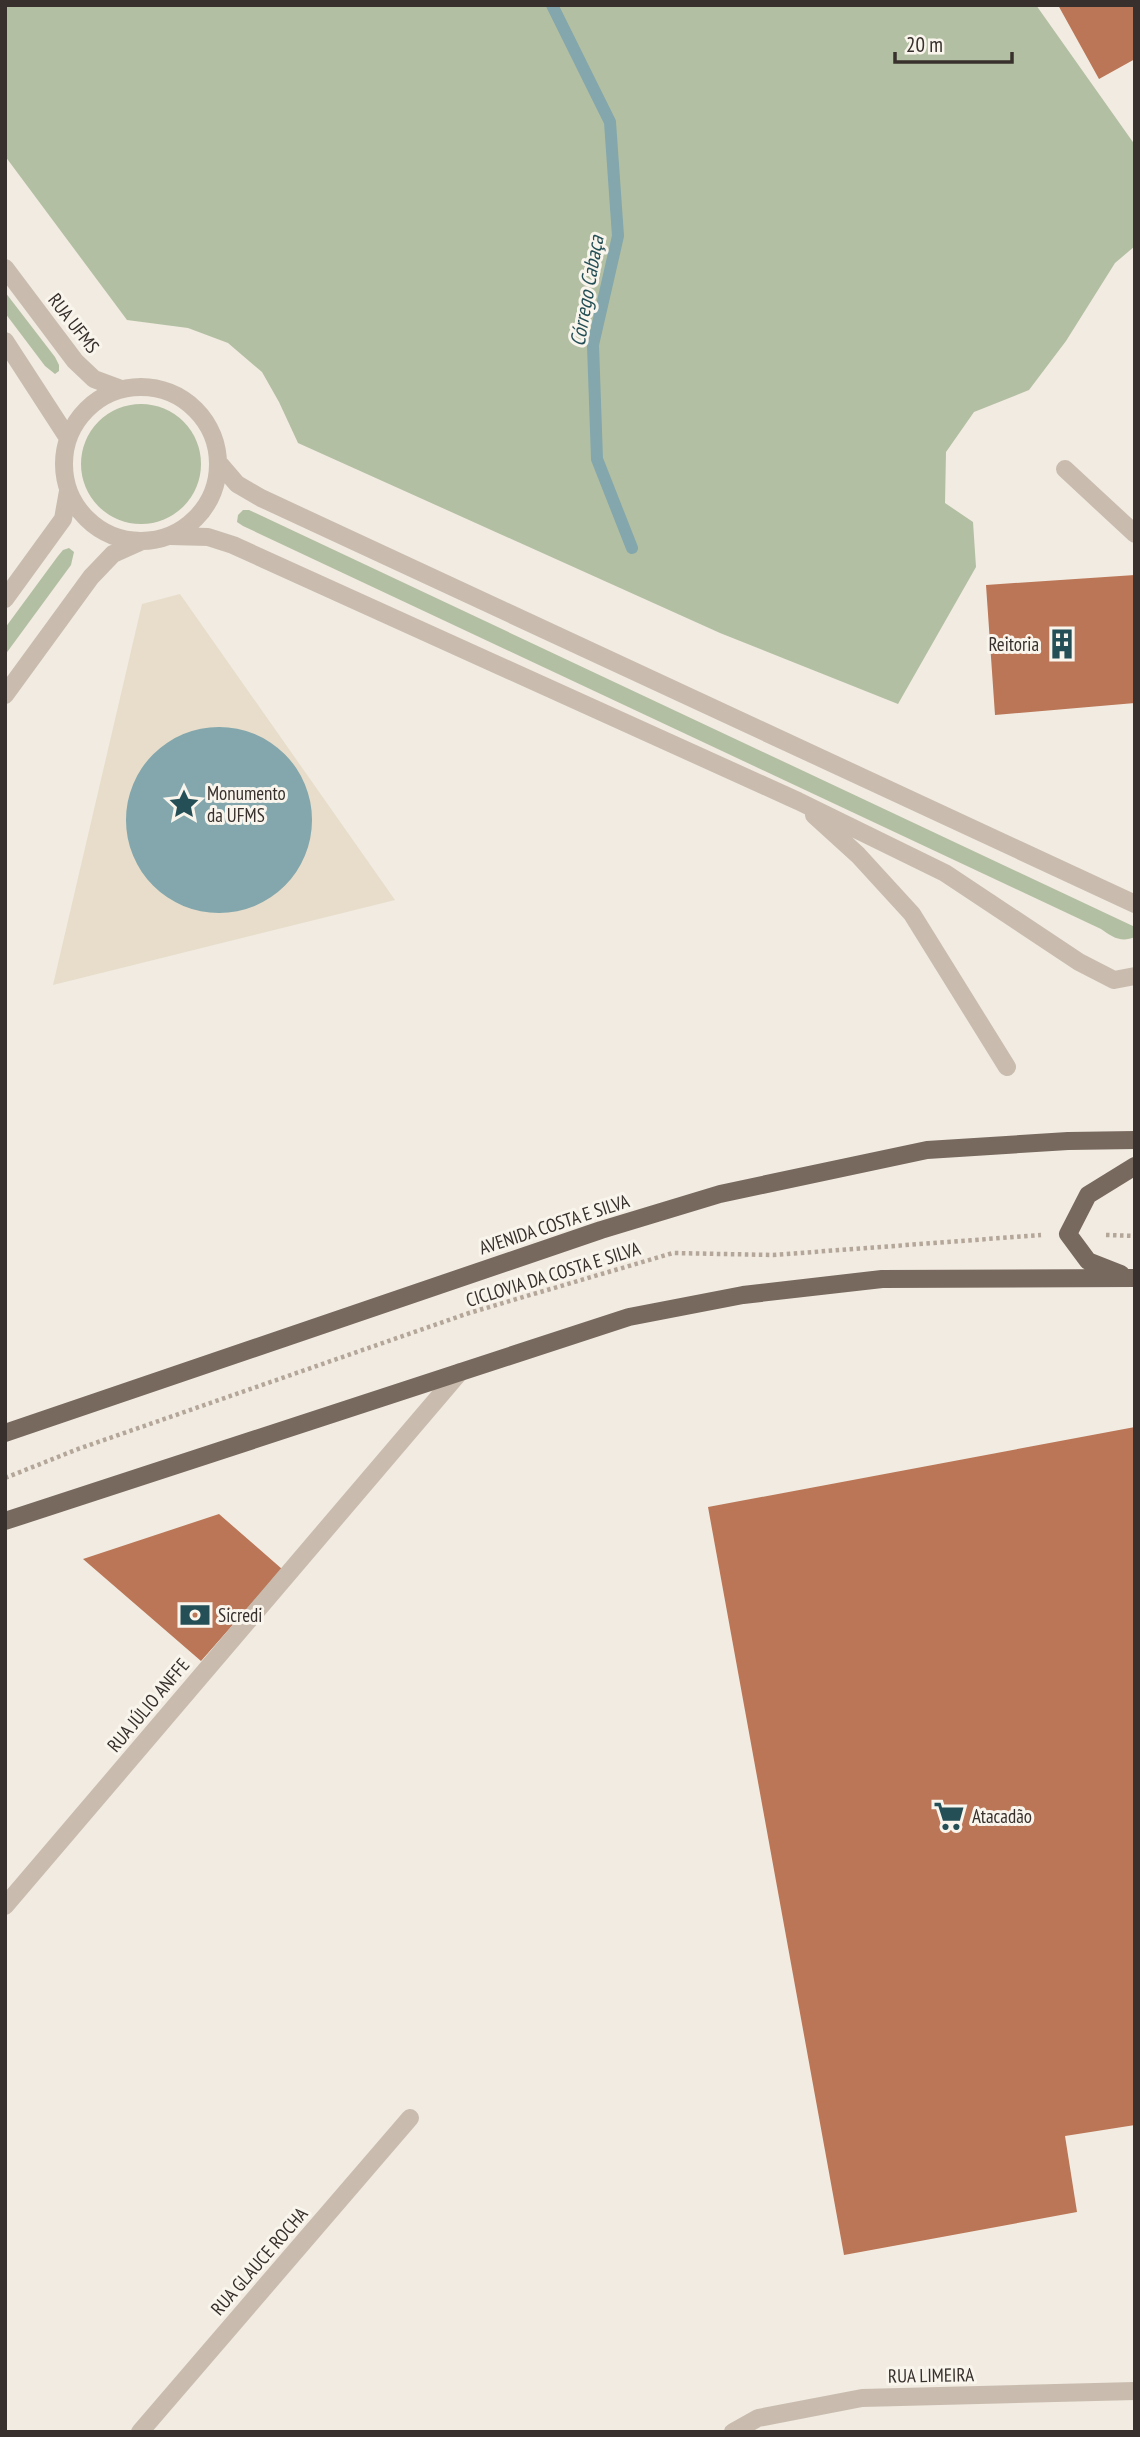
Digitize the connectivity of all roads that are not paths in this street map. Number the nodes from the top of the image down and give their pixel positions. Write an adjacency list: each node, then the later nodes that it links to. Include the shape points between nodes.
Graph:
1 (5, 268): 3 (street, RUA UFMS, via 75,361 94,379)
2 (5, 341): 4 (street)
3 (121, 389): 4 (street, via 98,399 79,416); 5 (street, via 167,390 188,402 205,418)
4 (68, 438): 7 (street, via 63,464)
5 (219, 463): 9 (street, via 216,486 206,507); 14 (street, via 237,484 261,498)
6 (1065, 468): 8 (street)
7 (68, 491): 10 (street, via 80,512 97,528 119,538); 11 (street, via 63,519)
8 (1135, 534)
9 (170, 536): 10 (street); 13 (street, via 208,537 233,545)
10 (142, 541): 12 (street, via 113,554 90,577)
11 (5, 599)
12 (5, 695)
13 (798, 801): 15 (street, via 945,873 1079,962 1114,980); 16 (street, via 858,855 912,914)
14 (1135, 904)
15 (1135, 976)
16 (1007, 1067)
17 (1135, 1140): 21 (main road, AVENIDA COSTA E SILVA, via 927,1150 720,1194 601,1230)
18 (1135, 1166): 19 (main road, via 1088,1195 1068,1234 1088,1261)
19 (1132, 1278): 20 (main road, via 882,1279 743,1295 629,1317)
20 (460, 1372): 22 (main road); 23 (street, RUA JÚLIO ANFFE)
21 (5, 1433)
22 (5, 1521)
23 (5, 1906)
24 (410, 2118): 26 (street, RUA GLAUCE ROCHA)
25 (1135, 2391): 27 (street, RUA LIMEIRA, via 862,2398 758,2418)
26 (140, 2432)
27 (733, 2432)

